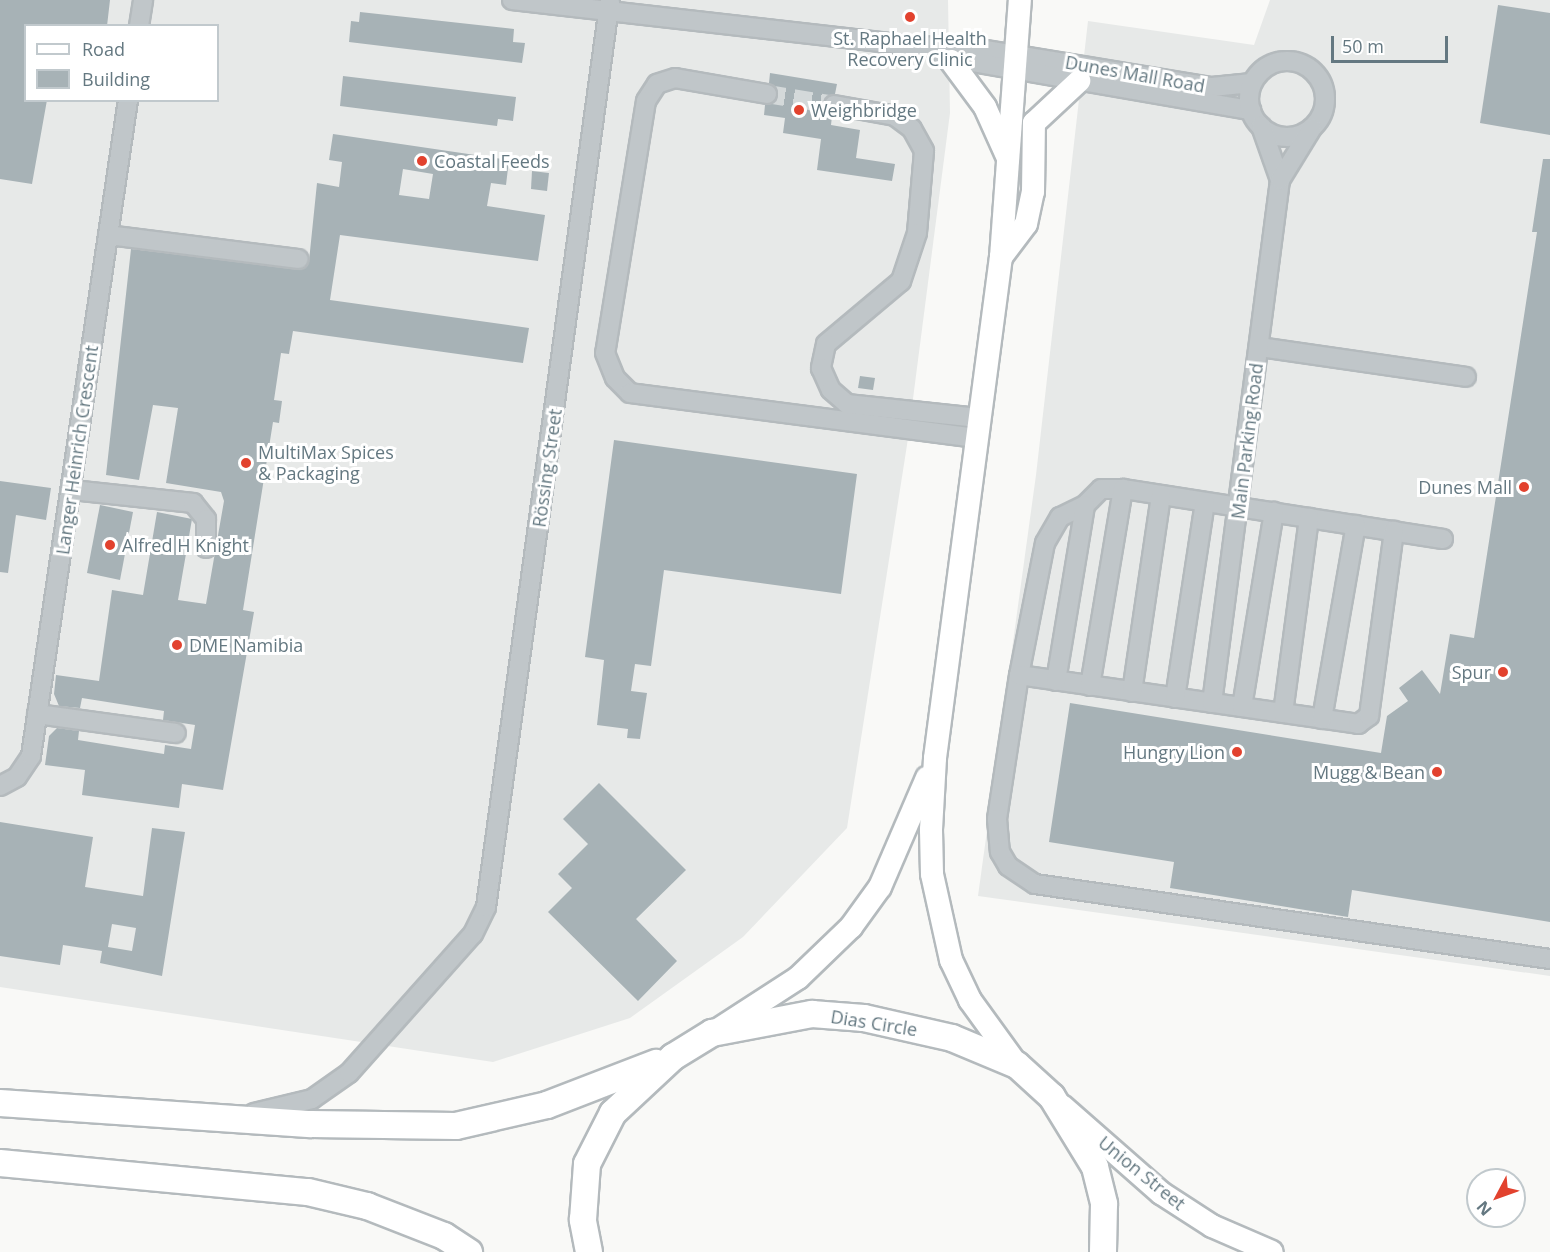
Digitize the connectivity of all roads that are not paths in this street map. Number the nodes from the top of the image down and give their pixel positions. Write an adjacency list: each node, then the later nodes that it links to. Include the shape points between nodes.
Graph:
1 (143, 0): 5 (street)
2 (512, 0): 4 (street)
3 (1020, 0): 8 (main road)
4 (610, 5): 6 (street); 57 (street, Rössing Street, via 486,907 473,934 335,1086 288,1107)
5 (139, 24)
6 (922, 47): 7 (street); 8 (street)
7 (951, 61): 8 (street); 16 (main road, via 985,107)
8 (1017, 62): 9 (street, Dunes Mall Road); 10 (street, Dunes Mall Road, via 1212,87); 16 (main road)
9 (1079, 81): 14 (street, Dunes Mall Road); 19 (main road, via 1034,123 1026,224)
10 (1252, 84): 14 (street); 15 (street, via 1263,69 1280,61 1298,62 1314,71 1324,87 1325,105)
11 (767, 94): 25 (street, via 675,78 657,84 646,101 605,354 615,378 630,393)
12 (128, 102): 18 (street, Langer Heinrich Crescent)
13 (834, 105): 23 (street, via 895,116 912,129 924,151 917,233 901,281 826,344 821,368 831,390 847,404)
14 (1256, 118): 15 (street, via 1286,137); 17 (street, Main Parking Road)
15 (1311, 128): 17 (street, Main Parking Road)
16 (1009, 161): 19 (main road)
17 (1280, 180): 21 (street, Main Parking Road)
18 (108, 235): 20 (street); 27 (street, Langer Heinrich Crescent)
19 (1001, 257): 24 (main road)
20 (298, 259)
21 (1259, 347): 22 (street); 31 (street, Main Parking Road)
22 (1466, 377)
23 (886, 410): 24 (street); 25 (street)
24 (976, 428): 25 (street); 49 (main road)
25 (886, 430)
26 (1123, 489): 28 (street); 30 (street, via 1101,489); 40 (street)
27 (72, 490): 37 (street, via 193,503 206,519); 46 (street, Langer Heinrich Crescent)
28 (1161, 495): 29 (street); 41 (street)
29 (1205, 502): 31 (street); 42 (street)
30 (1085, 506): 38 (street, via 1060,517 1045,543); 39 (street)
31 (1239, 507): 32 (street); 43 (street, Main Parking Road)
32 (1274, 512): 33 (street); 44 (street)
33 (1309, 518): 34 (street); 45 (street)
34 (1356, 525): 35 (street); 47 (street)
35 (1394, 531): 36 (street); 47 (street, via 1368,716 1358,724)
36 (1443, 539)
37 (206, 548)
38 (1019, 675): 39 (street); 51 (street, via 996,836 1008,866 1020,877 1051,887)
39 (1056, 681): 40 (street)
40 (1090, 686): 41 (street)
41 (1132, 692): 42 (street)
42 (1175, 698): 43 (street)
43 (1212, 703): 44 (street)
44 (1242, 708): 45 (street)
45 (1283, 713): 47 (street)
46 (37, 714): 48 (street); 50 (street, Langer Heinrich Crescent, via 30,756 17,777)
47 (1322, 719)
48 (176, 733)
49 (935, 758): 52 (main road, via 880,887 851,927 798,978); 54 (main road, via 930,830 941,924 970,1000)
50 (0, 786)
51 (1550, 958)
52 (712, 1033): 53 (highway, Dias Circle); 54 (highway, Dias Circle, via 812,1014 864,1018 952,1038)
53 (673, 1057): 57 (highway, via 547,1105 456,1126); 60 (highway, Dias Circle, via 613,1113 587,1164 583,1220)
54 (1017, 1065): 55 (highway, Dias Circle)
55 (1052, 1097): 61 (highway, Dias Circle, via 1095,1167 1104,1204); 62 (main road, Union Street, via 1161,1193 1212,1226)
56 (0, 1103): 57 (highway)
57 (222, 1118)
58 (0, 1162): 59 (highway, via 308,1192 367,1206 444,1236)
59 (469, 1252)
60 (589, 1252)
61 (1102, 1252)
62 (1272, 1252)

